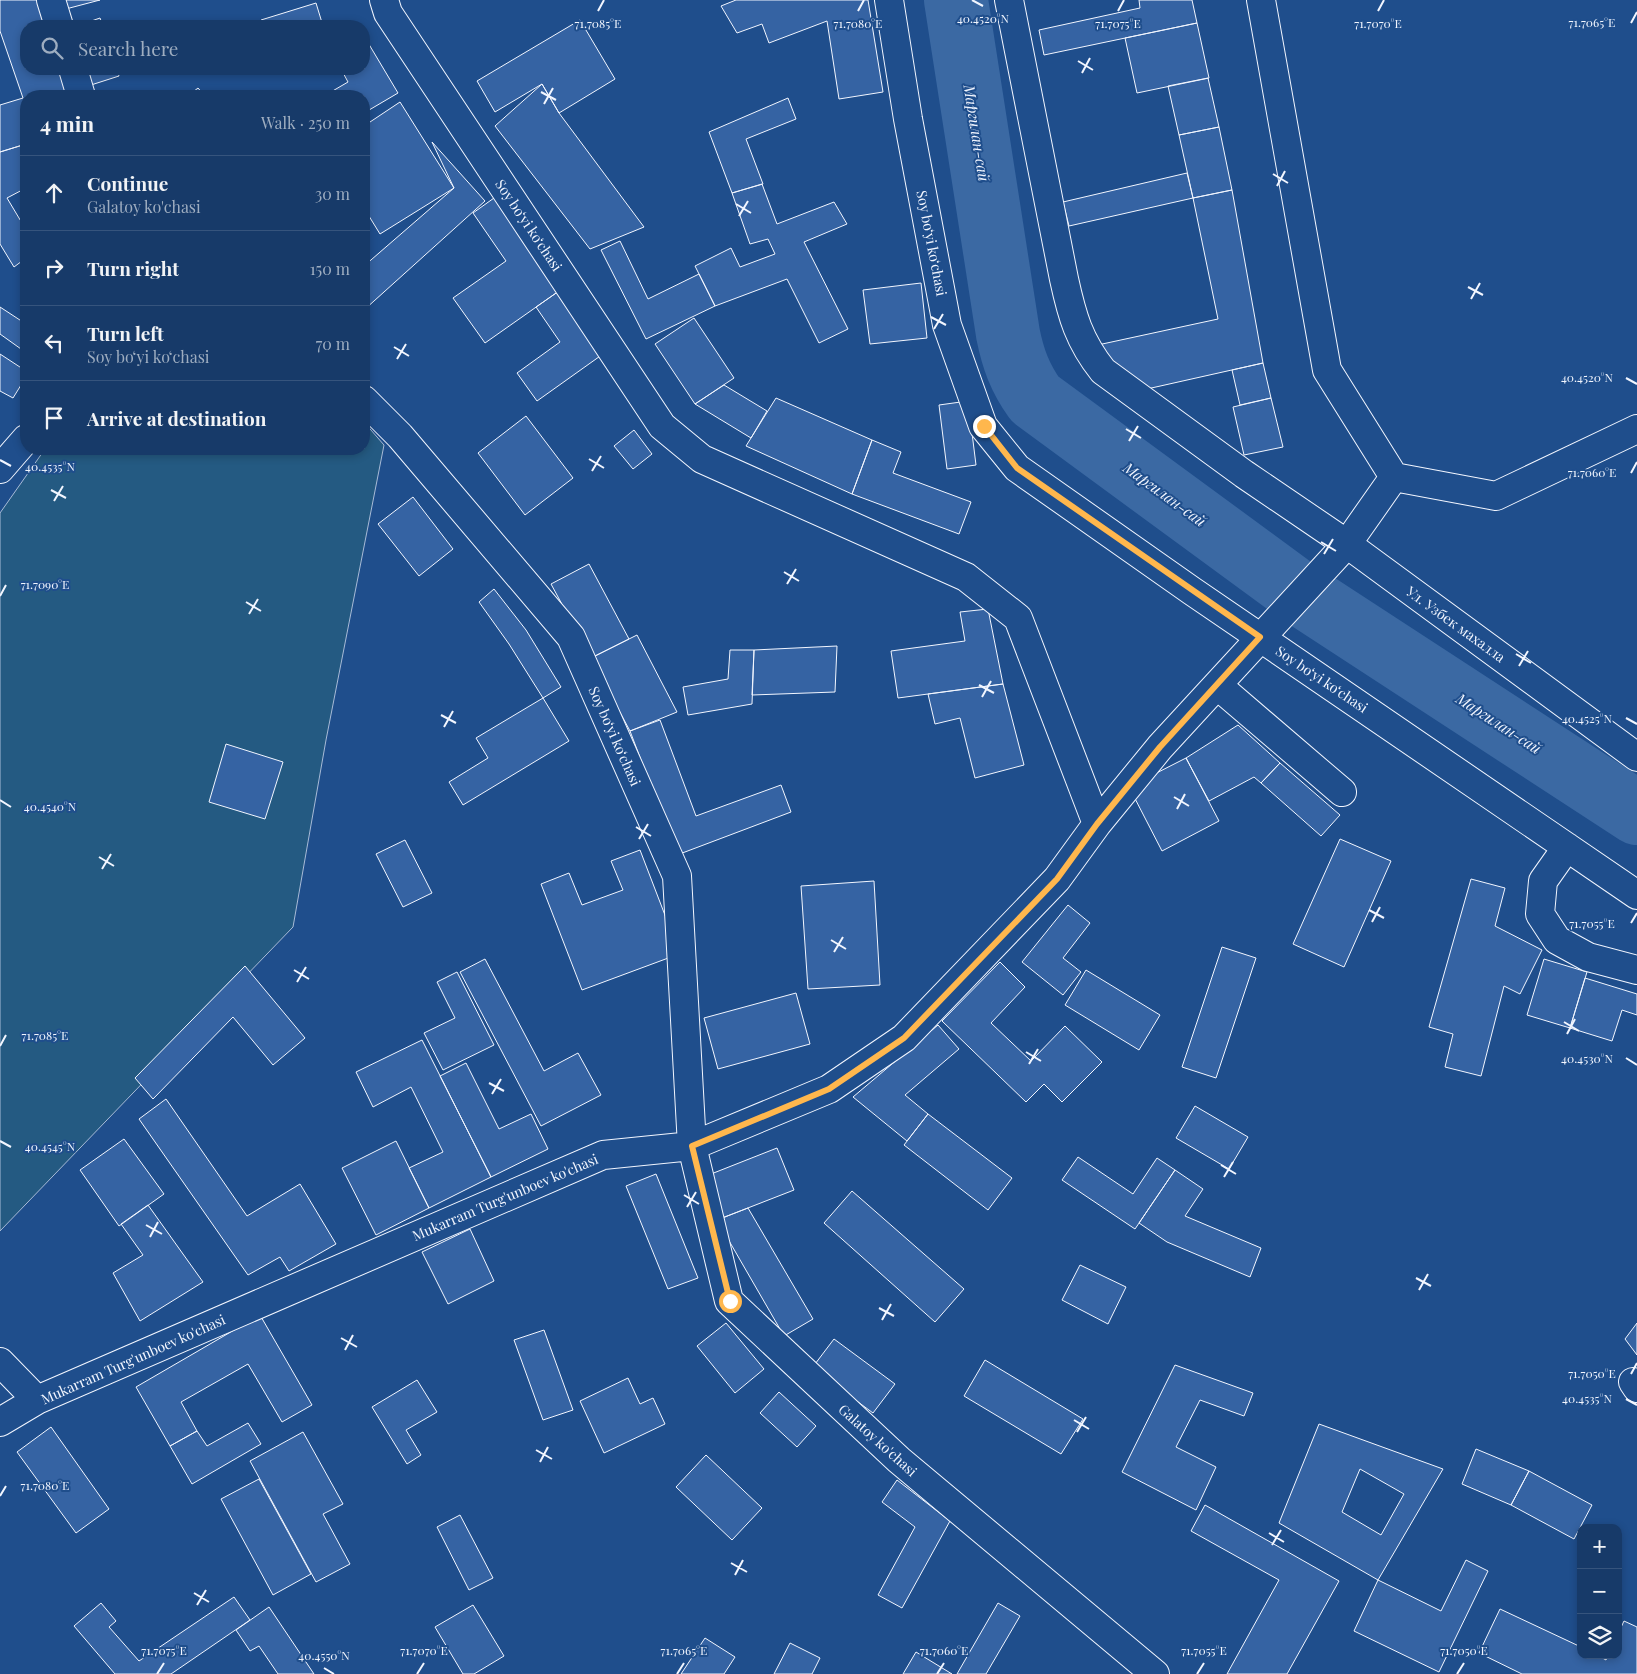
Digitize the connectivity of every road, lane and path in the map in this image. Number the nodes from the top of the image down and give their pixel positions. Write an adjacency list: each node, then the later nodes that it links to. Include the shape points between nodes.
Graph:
1 (51, 0): 6 (street)
2 (384, 0): 19 (street, Soy boʻyi koʻchasi, via 388,13 662,426 702,459 966,577 1018,618)
3 (888, 0): 15 (street, Soy boʻyi koʻchasi, via 947,325 984,426 1017,468)
4 (1009, 0): 14 (street, Ул. Узбек махалла, via 1064,279 1074,322 1087,351 1103,371)
5 (1261, 0): 13 (street, via 1327,370)
6 (57, 20)
7 (75, 75): 8 (street)
8 (79, 90)
9 (370, 406): 23 (street, Soy boʻyi koʻchasi, via 400,436 571,637 677,876)
10 (1637, 429): 13 (street, via 1496,496)
11 (20, 445): 12 (street)
12 (0, 470)
13 (1394, 477): 14 (street, Mukarram Turg'unboev ko'chasi)
14 (1347, 544): 15 (street, Mukarram Turg'unboev ko'chasi); 17 (street, Ул. Узбек махалла)
15 (1260, 637): 16 (street, Mukarram Turg'unboev ko'chasi); 20 (street, Soy boʻyi koʻchasi)
16 (1217, 685): 18 (street); 19 (street, Mukarram Turg'unboev ko'chasi, via 1160,747)
17 (1637, 757)
18 (1342, 792)
19 (1097, 824): 23 (street, Mukarram Turg'unboev ko'chasi, via 1057,879 904,1038 829,1089)
20 (1567, 847): 21 (street, Soy boʻyi koʻchasi); 22 (street, via 1543,881 1540,914 1557,940 1588,957)
21 (1637, 895)
22 (1637, 970)
23 (692, 1146): 25 (street, Mukarram Turg'unboev ko'chasi, via 603,1154); 27 (street, Galatoy ko'chasi, via 730,1301 900,1460)
24 (0, 1362): 25 (street)
25 (37, 1400): 26 (street, Mukarram Turg'unboev ko'chasi)
26 (0, 1422)
27 (1156, 1674)

